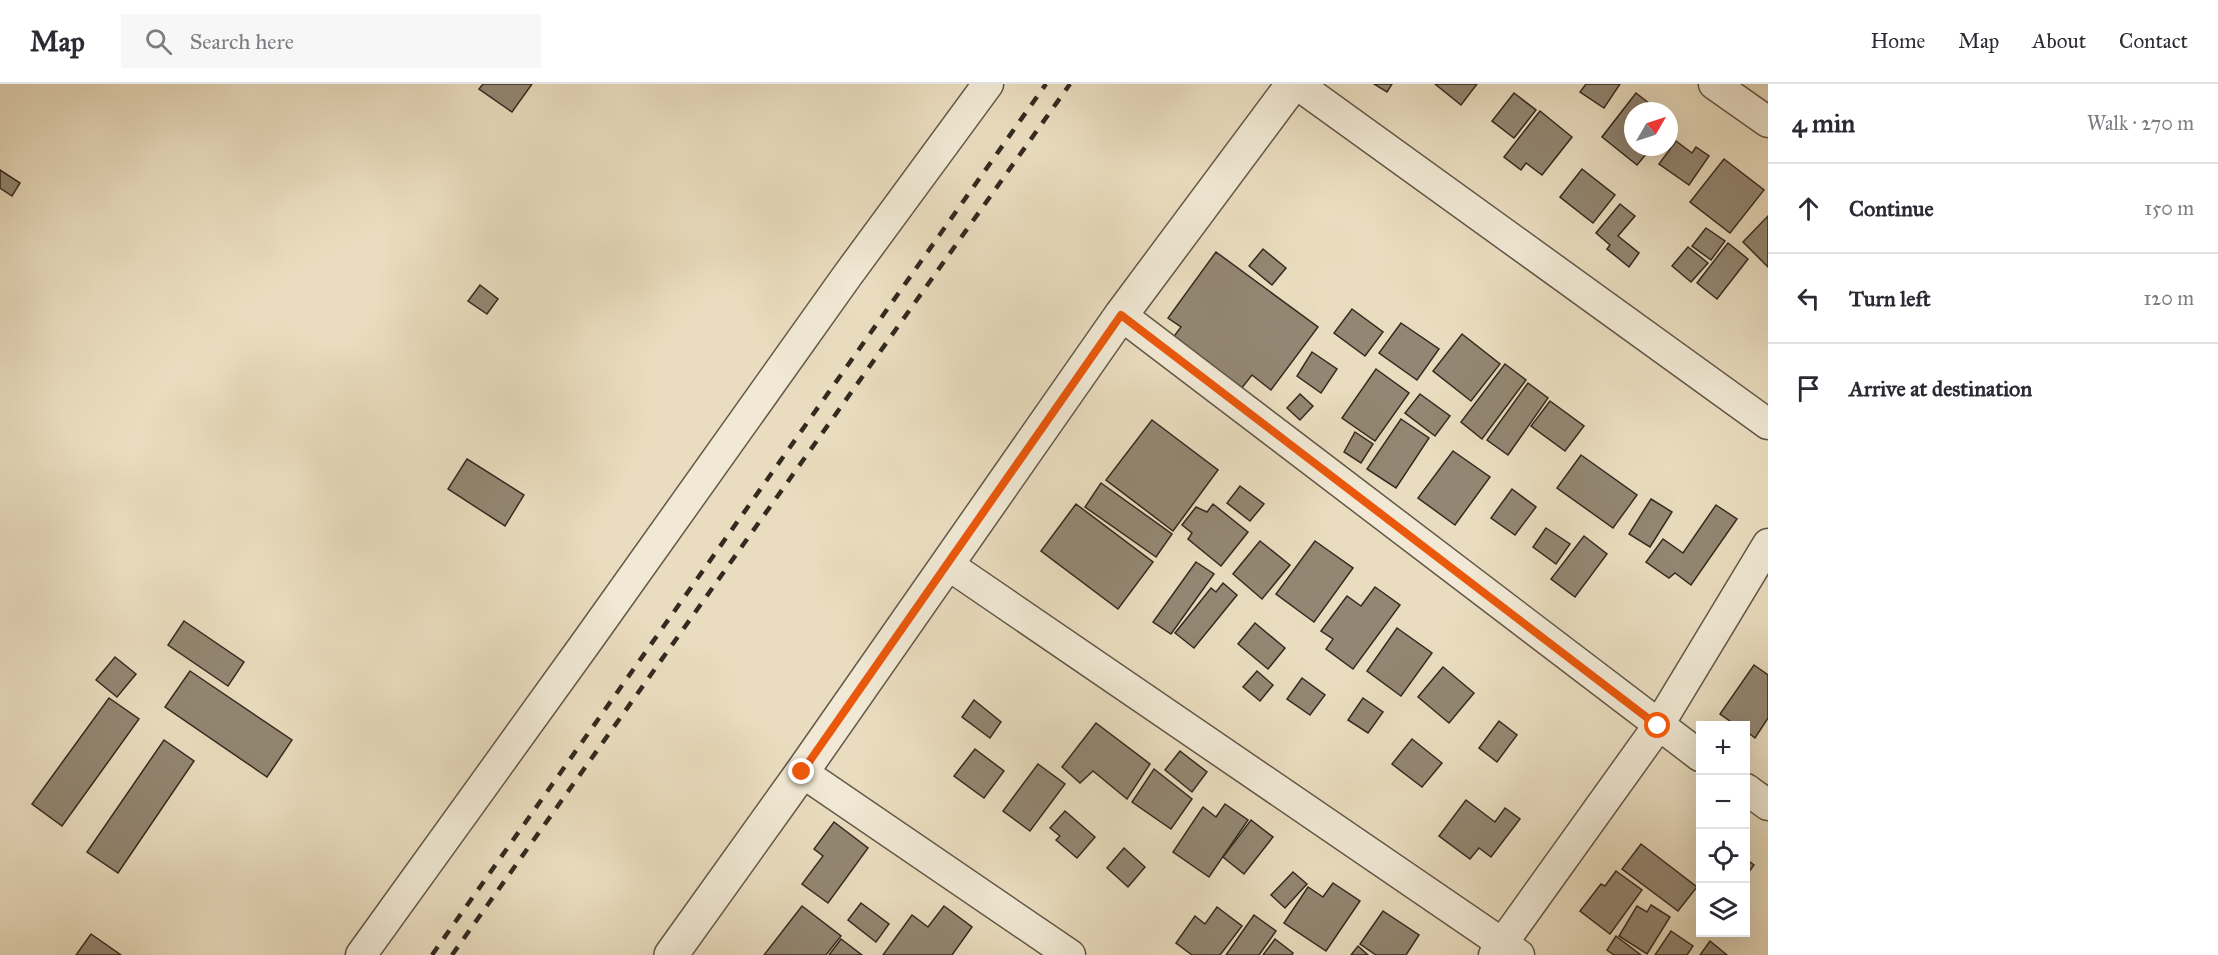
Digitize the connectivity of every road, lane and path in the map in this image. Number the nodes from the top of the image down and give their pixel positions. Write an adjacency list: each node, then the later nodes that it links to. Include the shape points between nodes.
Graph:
1 (988, 84): 15 (street)
2 (1295, 84): 5 (street); 6 (street)
3 (1714, 84): 4 (street)
4 (1768, 122)
5 (1121, 315): 8 (street); 9 (street)
6 (1768, 424)
7 (1768, 544): 9 (street)
8 (947, 564): 11 (street); 14 (street)
9 (1658, 726): 10 (street); 14 (street)
10 (1696, 753)
11 (802, 772): 16 (street); 17 (street)
12 (1750, 792): 13 (street)
13 (1768, 805)
14 (1505, 951)
15 (361, 955)
16 (671, 955)
17 (1070, 955)

